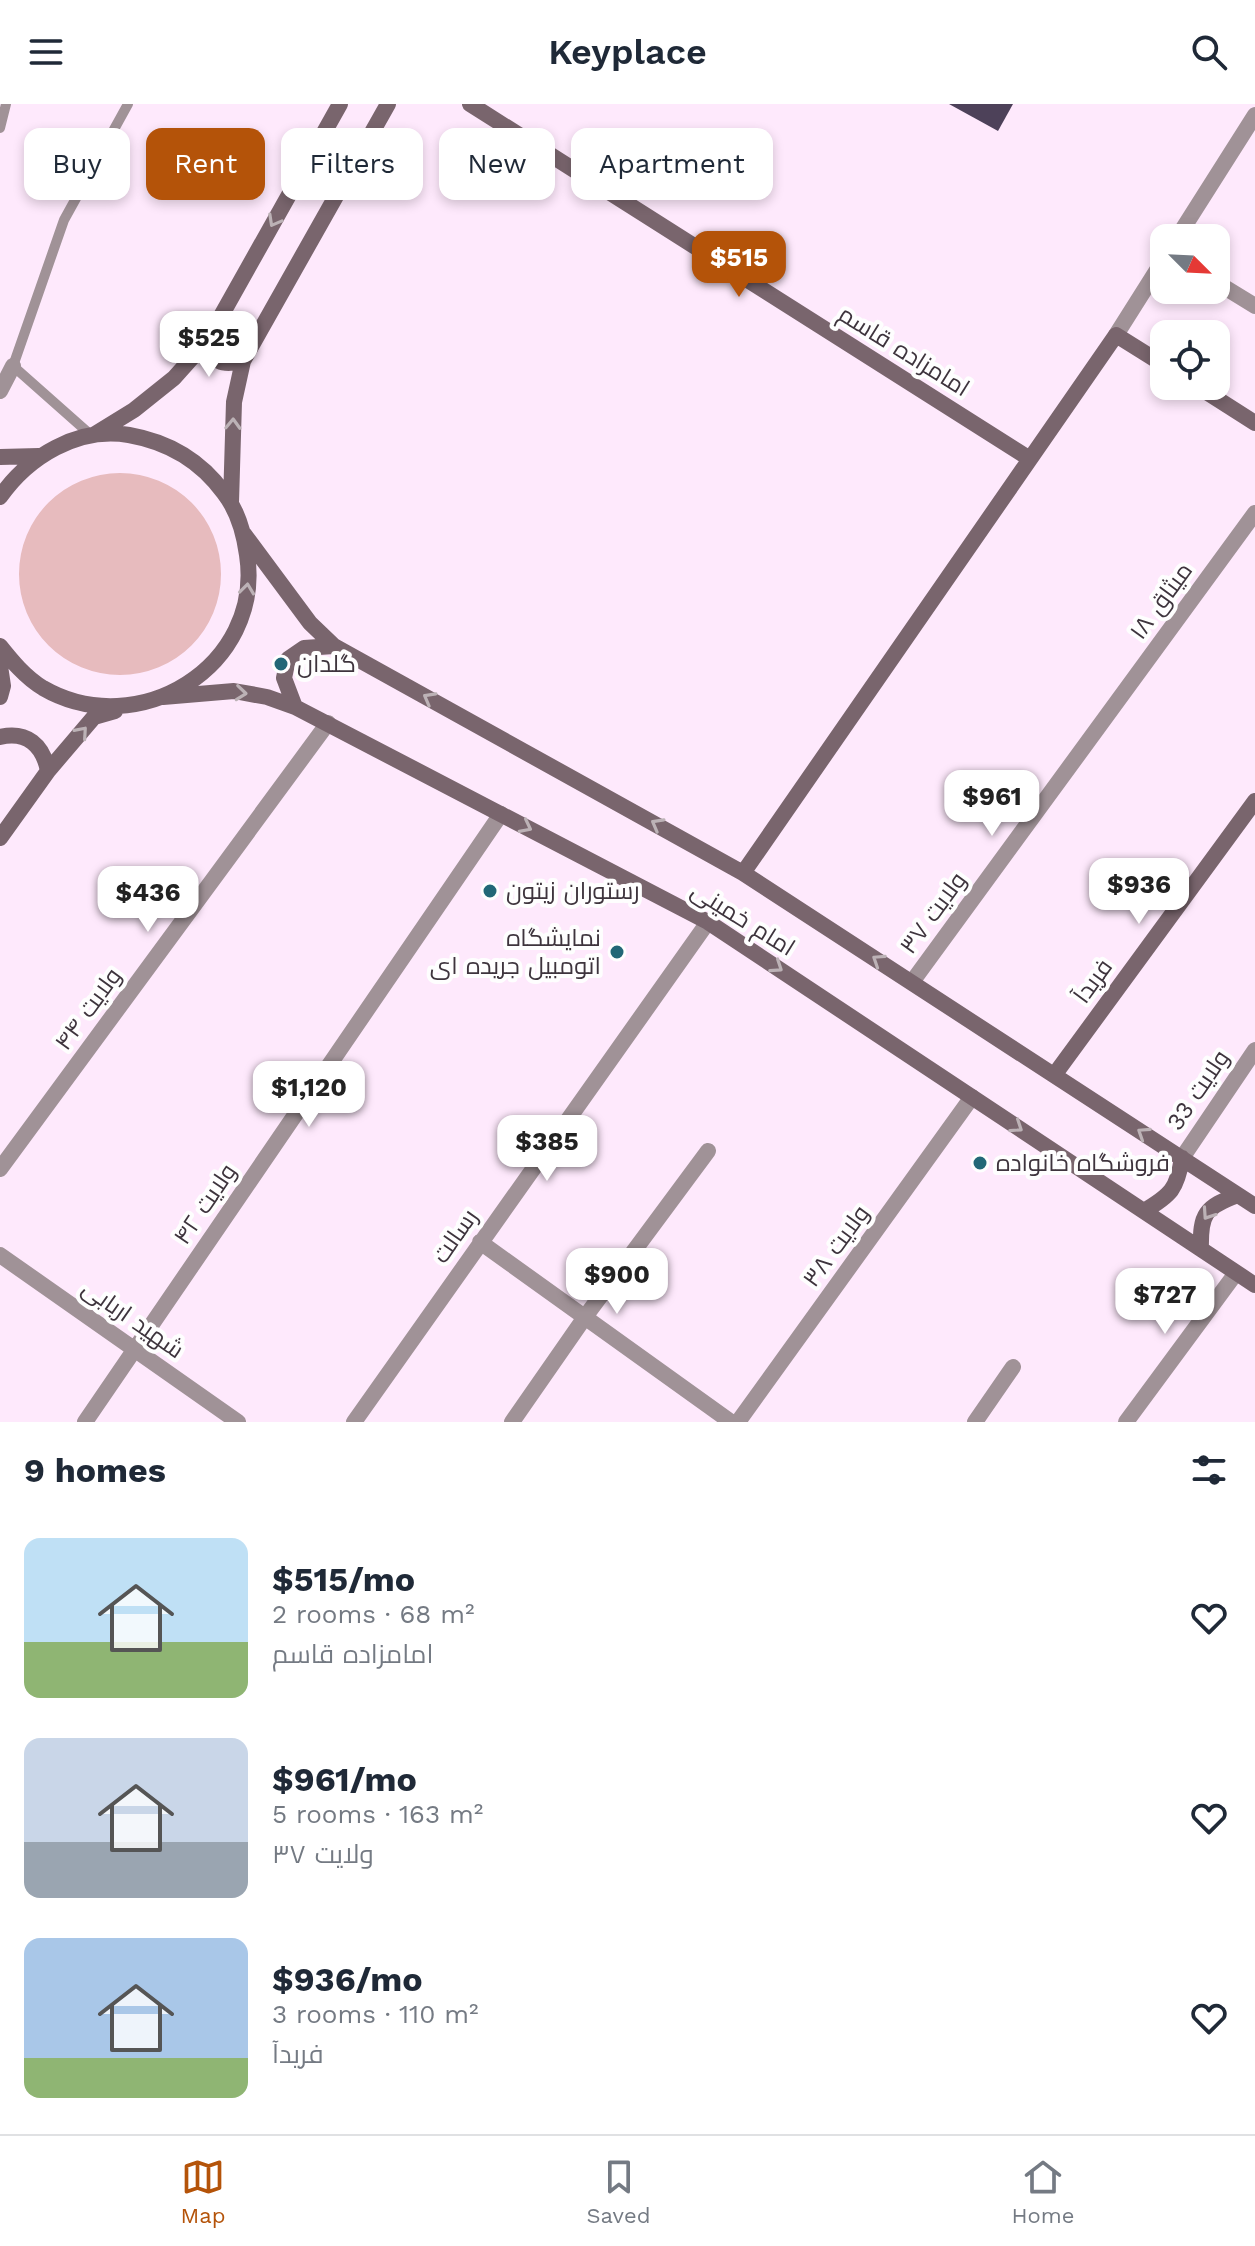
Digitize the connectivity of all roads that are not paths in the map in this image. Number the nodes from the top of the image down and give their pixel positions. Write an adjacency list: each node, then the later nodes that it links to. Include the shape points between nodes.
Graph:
1 (6, 104): 7 (lane)
2 (128, 104): 16 (lane, via 64,220)
3 (340, 104): 13 (main road, one-way to 13)
4 (388, 104): 15 (main road)
5 (470, 104): 23 (main road, امامزاده قاسم)
6 (1255, 115): 8 (street)
7 (0, 128)
8 (1186, 224)
9 (1150, 281): 12 (street)
10 (1230, 291): 11 (street)
11 (1255, 306)
12 (1116, 335): 14 (main road); 23 (main road)
13 (207, 341): 15 (main road, via 217,361); 20 (main road, via 174,378)
14 (1150, 356)
15 (243, 361): 25 (main road, one-way to 15, via 234,402)
16 (6, 366): 17 (street); 20 (lane)
17 (0, 391)
18 (1219, 400): 19 (main road)
19 (1255, 423)
20 (92, 436): 21 (main road); 25 (main road, via 125,434 157,441 212,476)
21 (39, 456): 22 (main road); 24 (main road)
22 (0, 457)
23 (1030, 459): 42 (main road)
24 (0, 497)
25 (231, 502): 27 (main road)
26 (1255, 513): 35 (street, میثاق ۱۸)
27 (244, 534): 29 (main road, امام خمینی, via 310,623); 32 (main road, one-way to 27, via 217,659 235,631 246,600)
28 (0, 646): 33 (main road, via 42,687 72,700)
29 (334, 646): 34 (main road, via 304,648 288,659 284,678); 42 (main road, امام خمینی, one-way to 29)
30 (0, 666): 31 (main road)
31 (0, 697)
32 (163, 697): 33 (main road); 34 (main road, امام خمینی, one-way to 34, via 234,691)
33 (137, 705): 38 (main road, one-way to 33, via 94,717)
34 (295, 707): 36 (main road, امام خمینی)
35 (1105, 717): 44 (street, ولایت ۳۷)
36 (328, 723): 40 (main road, امام خمینی); 50 (street, ولایت ۴۴)
37 (0, 737): 38 (main road, via 18,734 34,741 45,754)
38 (48, 771): 41 (main road)
39 (1255, 801): 46 (main road, فریدآ)
40 (501, 814): 43 (main road, امام خمینی, one-way to 43); 60 (street, ولایت ۴۲)
41 (0, 838)
42 (743, 873): 44 (main road, امام خمینی, one-way to 42)
43 (708, 922): 47 (main road, امام خمینی, one-way to 47); 54 (street, رسالت)
44 (912, 982): 46 (main road, امام خمینی)
45 (1255, 1050): 49 (street, ولایت 33)
46 (1055, 1074): 49 (main road, امام خمینی, one-way to 46)
47 (972, 1097): 53 (main road, امام خمینی, one-way to 53); 67 (street, ولایت ۳۸)
48 (708, 1151): 59 (street)
49 (1182, 1158): 51 (main road, امام خمینی); 53 (main road, via 1178,1181 1167,1198)
50 (0, 1169)
51 (1238, 1195): 52 (main road, امام خمینی); 55 (main road, one-way to 55, via 1214,1204 1200,1223)
52 (1255, 1206)
53 (1144, 1211): 55 (main road, امام خمینی)
54 (480, 1242): 59 (street); 64 (street, رسالت)
55 (1201, 1249): 57 (main road, امام خمینی)
56 (0, 1255): 60 (street, شهید اربابی)
57 (1236, 1273): 58 (main road, امام خمینی); 69 (street)
58 (1255, 1285)
59 (585, 1317): 65 (street); 66 (street)
60 (135, 1349): 62 (street, ولایت ۴۲); 63 (street, شهید اربابی)
61 (1013, 1367): 68 (street)
62 (85, 1422)
63 (238, 1422)
64 (354, 1422)
65 (512, 1422)
66 (731, 1422)
67 (738, 1422)
68 (975, 1422)
69 (1126, 1422)

